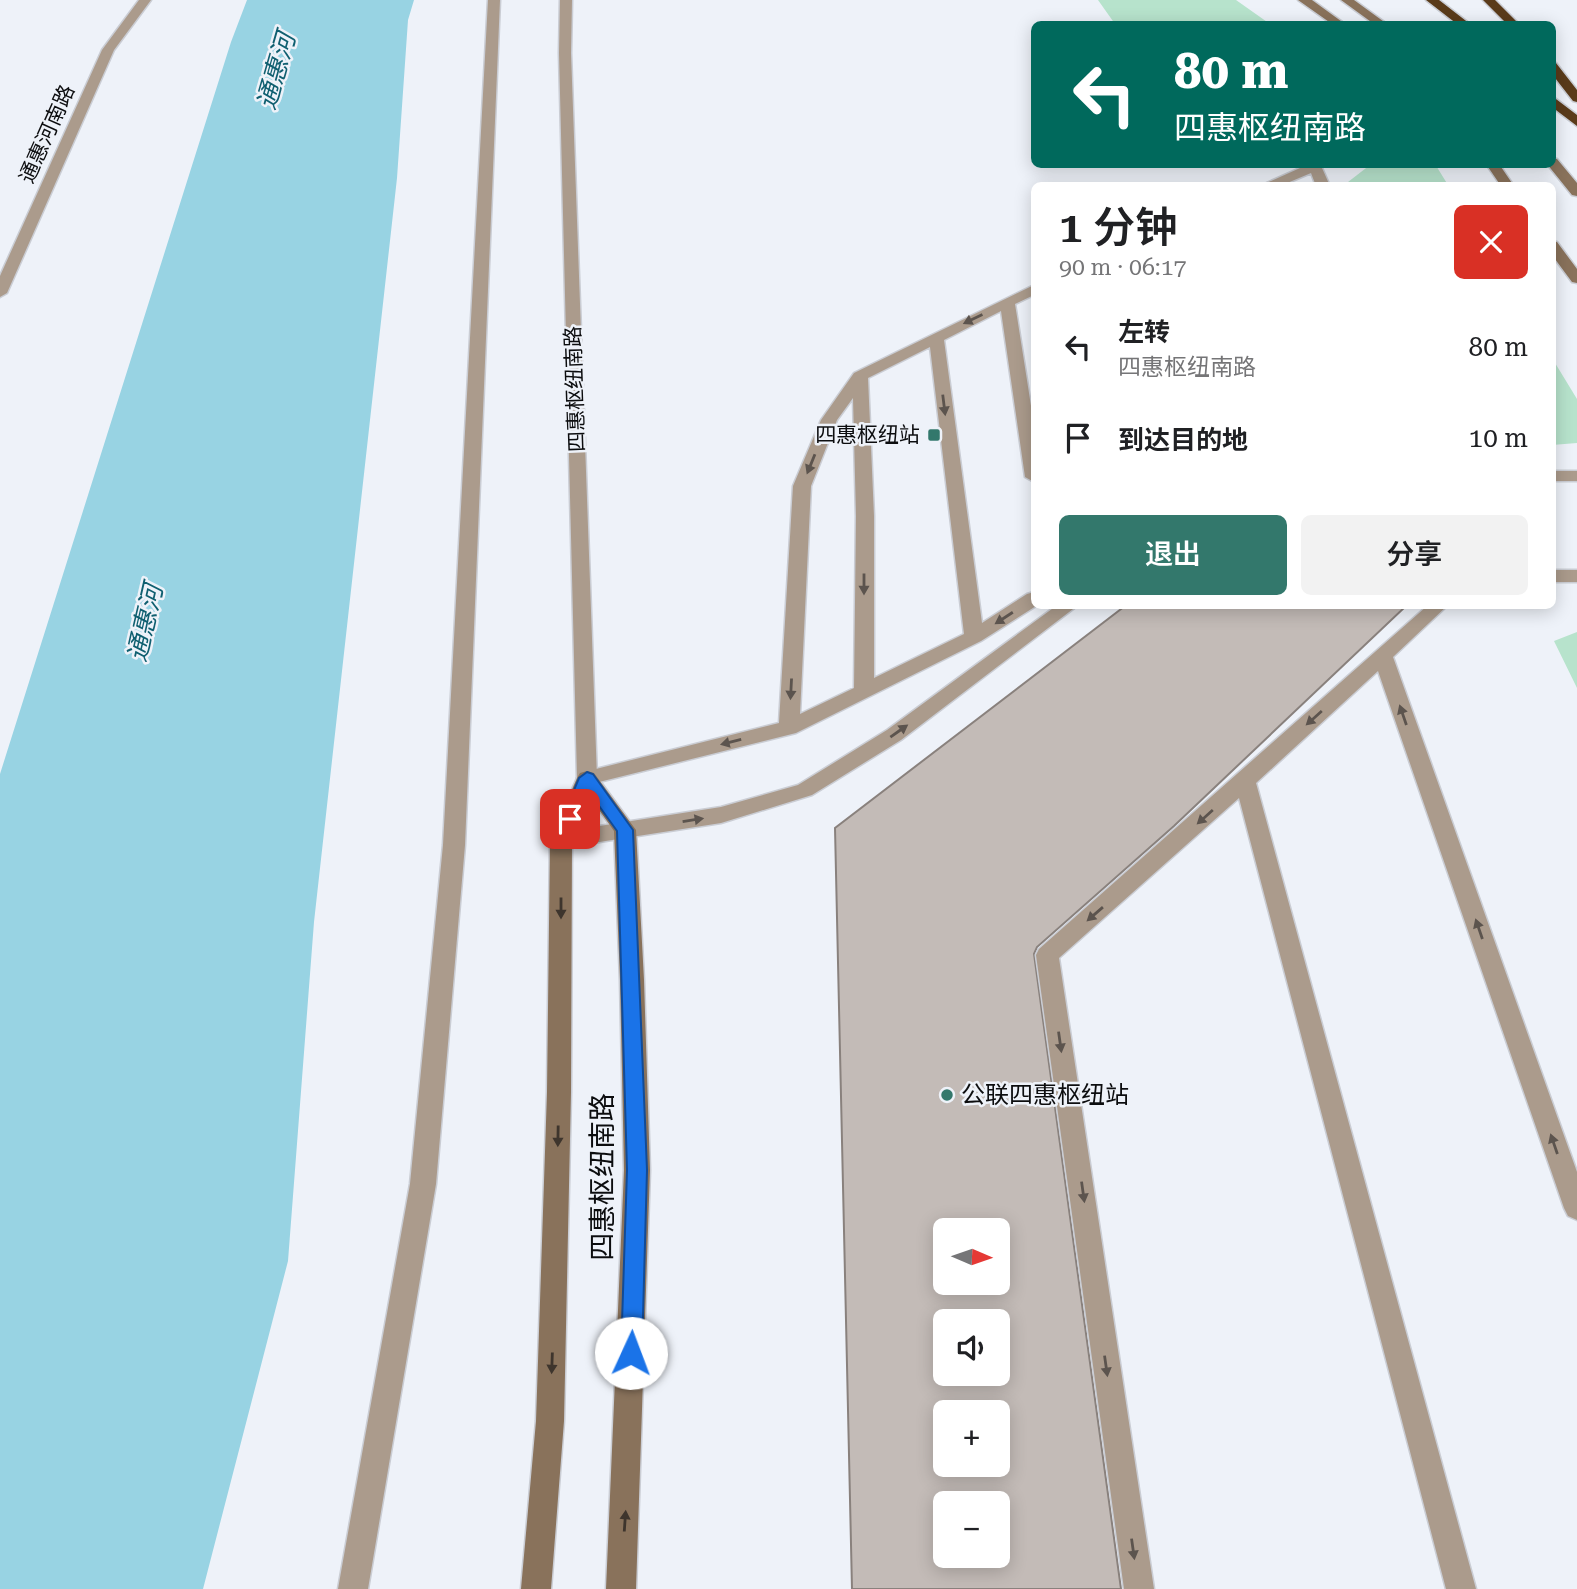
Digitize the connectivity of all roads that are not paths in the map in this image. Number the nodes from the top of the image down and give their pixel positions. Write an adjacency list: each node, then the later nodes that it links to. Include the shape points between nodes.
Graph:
1 (145, 0): 23 (street, 通惠河南路, via 108,50)
2 (494, 0): 44 (street, via 454,845 423,1184)
3 (566, 0): 39 (street, 四惠枢纽南路)
4 (1304, 0): 8 (street)
5 (1347, 0): 9 (street)
6 (1432, 0): 10 (highway)
7 (1489, 0): 11 (highway)
8 (1335, 21)
9 (1377, 21)
10 (1460, 21)
11 (1510, 21)
12 (1556, 71): 13 (highway)
13 (1577, 98)
14 (1556, 104): 15 (highway)
15 (1577, 122)
16 (1556, 167): 19 (street)
17 (1312, 168): 18 (street)
18 (1276, 182)
19 (1577, 192)
20 (1556, 250): 21 (street)
21 (1577, 279)
22 (1031, 290): 24 (street)
23 (0, 293)
24 (1007, 302): 25 (street, one-way to 25); 27 (street)
25 (936, 337): 26 (street); 35 (street, one-way to 35)
26 (860, 376): 37 (street, one-way to 37); 38 (street, one-way to 38, via 828,420 802,486)
27 (1031, 458)
28 (1556, 476): 29 (street)
29 (1577, 476)
30 (1556, 576): 31 (street)
31 (1577, 576)
32 (1031, 600): 35 (street, one-way to 35)
33 (1064, 609): 41 (street, one-way to 33, via 721,815 805,790 894,735)
34 (1435, 609): 36 (street)
35 (974, 637): 37 (street)
36 (1383, 656): 40 (street, one-way to 40); 43 (street, one-way to 36)
37 (864, 694): 38 (street)
38 (789, 728): 39 (street, one-way to 39)
39 (587, 778): 41 (street); 42 (street, 四惠枢纽南路)
40 (1245, 781): 47 (street, one-way to 47, via 1047,955); 48 (street)
41 (625, 830): 42 (street); 46 (street, 四惠枢纽南路, one-way to 41, via 637,1170)
42 (561, 840): 45 (street, 四惠枢纽南路, one-way to 45, via 550,1422)
43 (1577, 1208)
44 (353, 1589)
45 (536, 1589)
46 (621, 1589)
47 (1139, 1589)
48 (1461, 1589)

